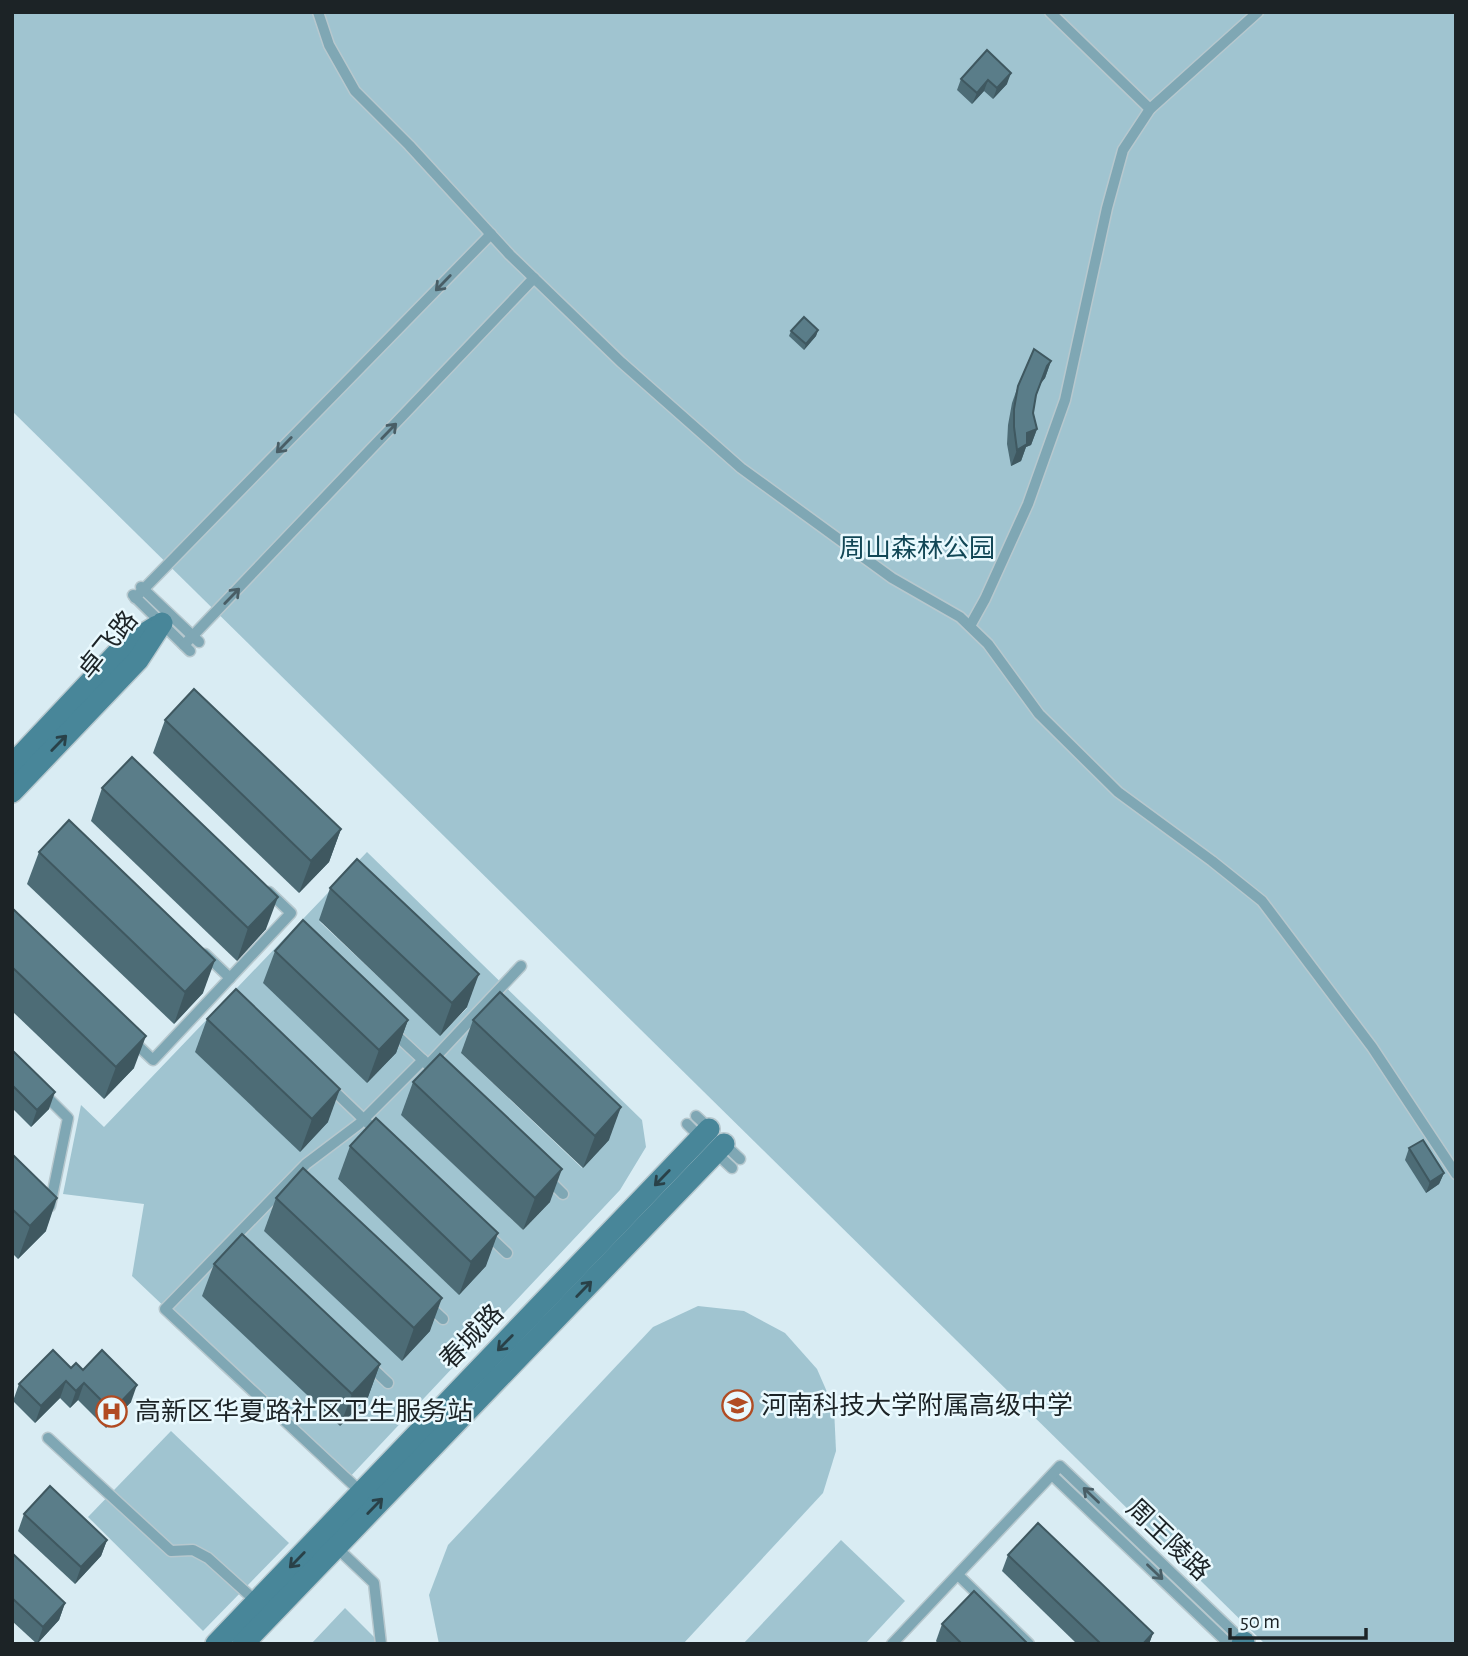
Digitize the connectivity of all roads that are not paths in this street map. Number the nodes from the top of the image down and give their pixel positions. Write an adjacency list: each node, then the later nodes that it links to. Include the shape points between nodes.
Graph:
1 (318, 12): 5 (lane, via 329,46 355,91)
2 (1050, 12): 4 (lane)
3 (1258, 12): 4 (lane)
4 (1150, 109): 9 (lane, via 1123,150 1065,400 1028,504)
5 (491, 234): 6 (lane); 7 (lane, one-way to 7)
6 (534, 278): 9 (lane, via 741,468 891,578); 10 (lane, one-way to 6)
7 (142, 589): 8 (lane, via 134,597); 10 (lane)
8 (162, 622): 10 (lane, via 187,648); 11 (street, 卓飞路, via 123,647); 12 (street, 卓飞路, one-way to 8, via 138,660)
9 (970, 626): 29 (lane, via 1039,714 1118,792 1262,901 1372,1047)
10 (196, 640)
11 (12, 765)
12 (12, 792)
13 (261, 884): 16 (lane, via 291,913)
14 (200, 949): 16 (lane)
15 (521, 967): 19 (lane)
16 (230, 978): 18 (lane, via 153,1060)
17 (384, 1024): 19 (lane)
18 (123, 1031)
19 (425, 1063): 22 (lane); 23 (lane)
20 (31, 1082): 33 (lane, via 68,1118 49,1210)
21 (325, 1083): 23 (lane)
22 (447, 1084)
23 (363, 1119): 25 (lane); 30 (lane)
24 (705, 1134): 26 (lane); 28 (lane); 44 (street, 春城路, one-way to 44); 45 (street, 春城路, one-way to 24)
25 (384, 1139)
26 (740, 1159)
27 (534, 1166): 32 (lane)
28 (732, 1168)
29 (1456, 1174)
30 (293, 1177): 31 (lane); 35 (lane)
31 (303, 1186)
32 (564, 1194)
33 (40, 1200)
34 (476, 1224): 37 (lane)
35 (233, 1238): 36 (lane); 44 (lane, via 165,1309)
36 (243, 1247)
37 (507, 1253)
38 (422, 1300): 39 (lane)
39 (443, 1319)
40 (359, 1356): 41 (lane)
41 (388, 1383)
42 (48, 1438): 47 (lane, via 171,1551 193,1550 208,1559)
43 (1052, 1475): 46 (lane); 48 (lane, 周王陵路, one-way to 48); 48 (lane, 周王陵路, one-way to 43, via 1060,1466)
44 (362, 1493): 45 (street, 春城路)
45 (330, 1540): 47 (street, 春城路); 51 (lane, via 374,1583)
46 (957, 1574): 52 (lane); 53 (lane)
47 (263, 1609): 49 (street, 春城路); 50 (street, 春城路)
48 (1240, 1643)
49 (216, 1644)
50 (243, 1644)
51 (381, 1644)
52 (892, 1644)
53 (1029, 1644)

